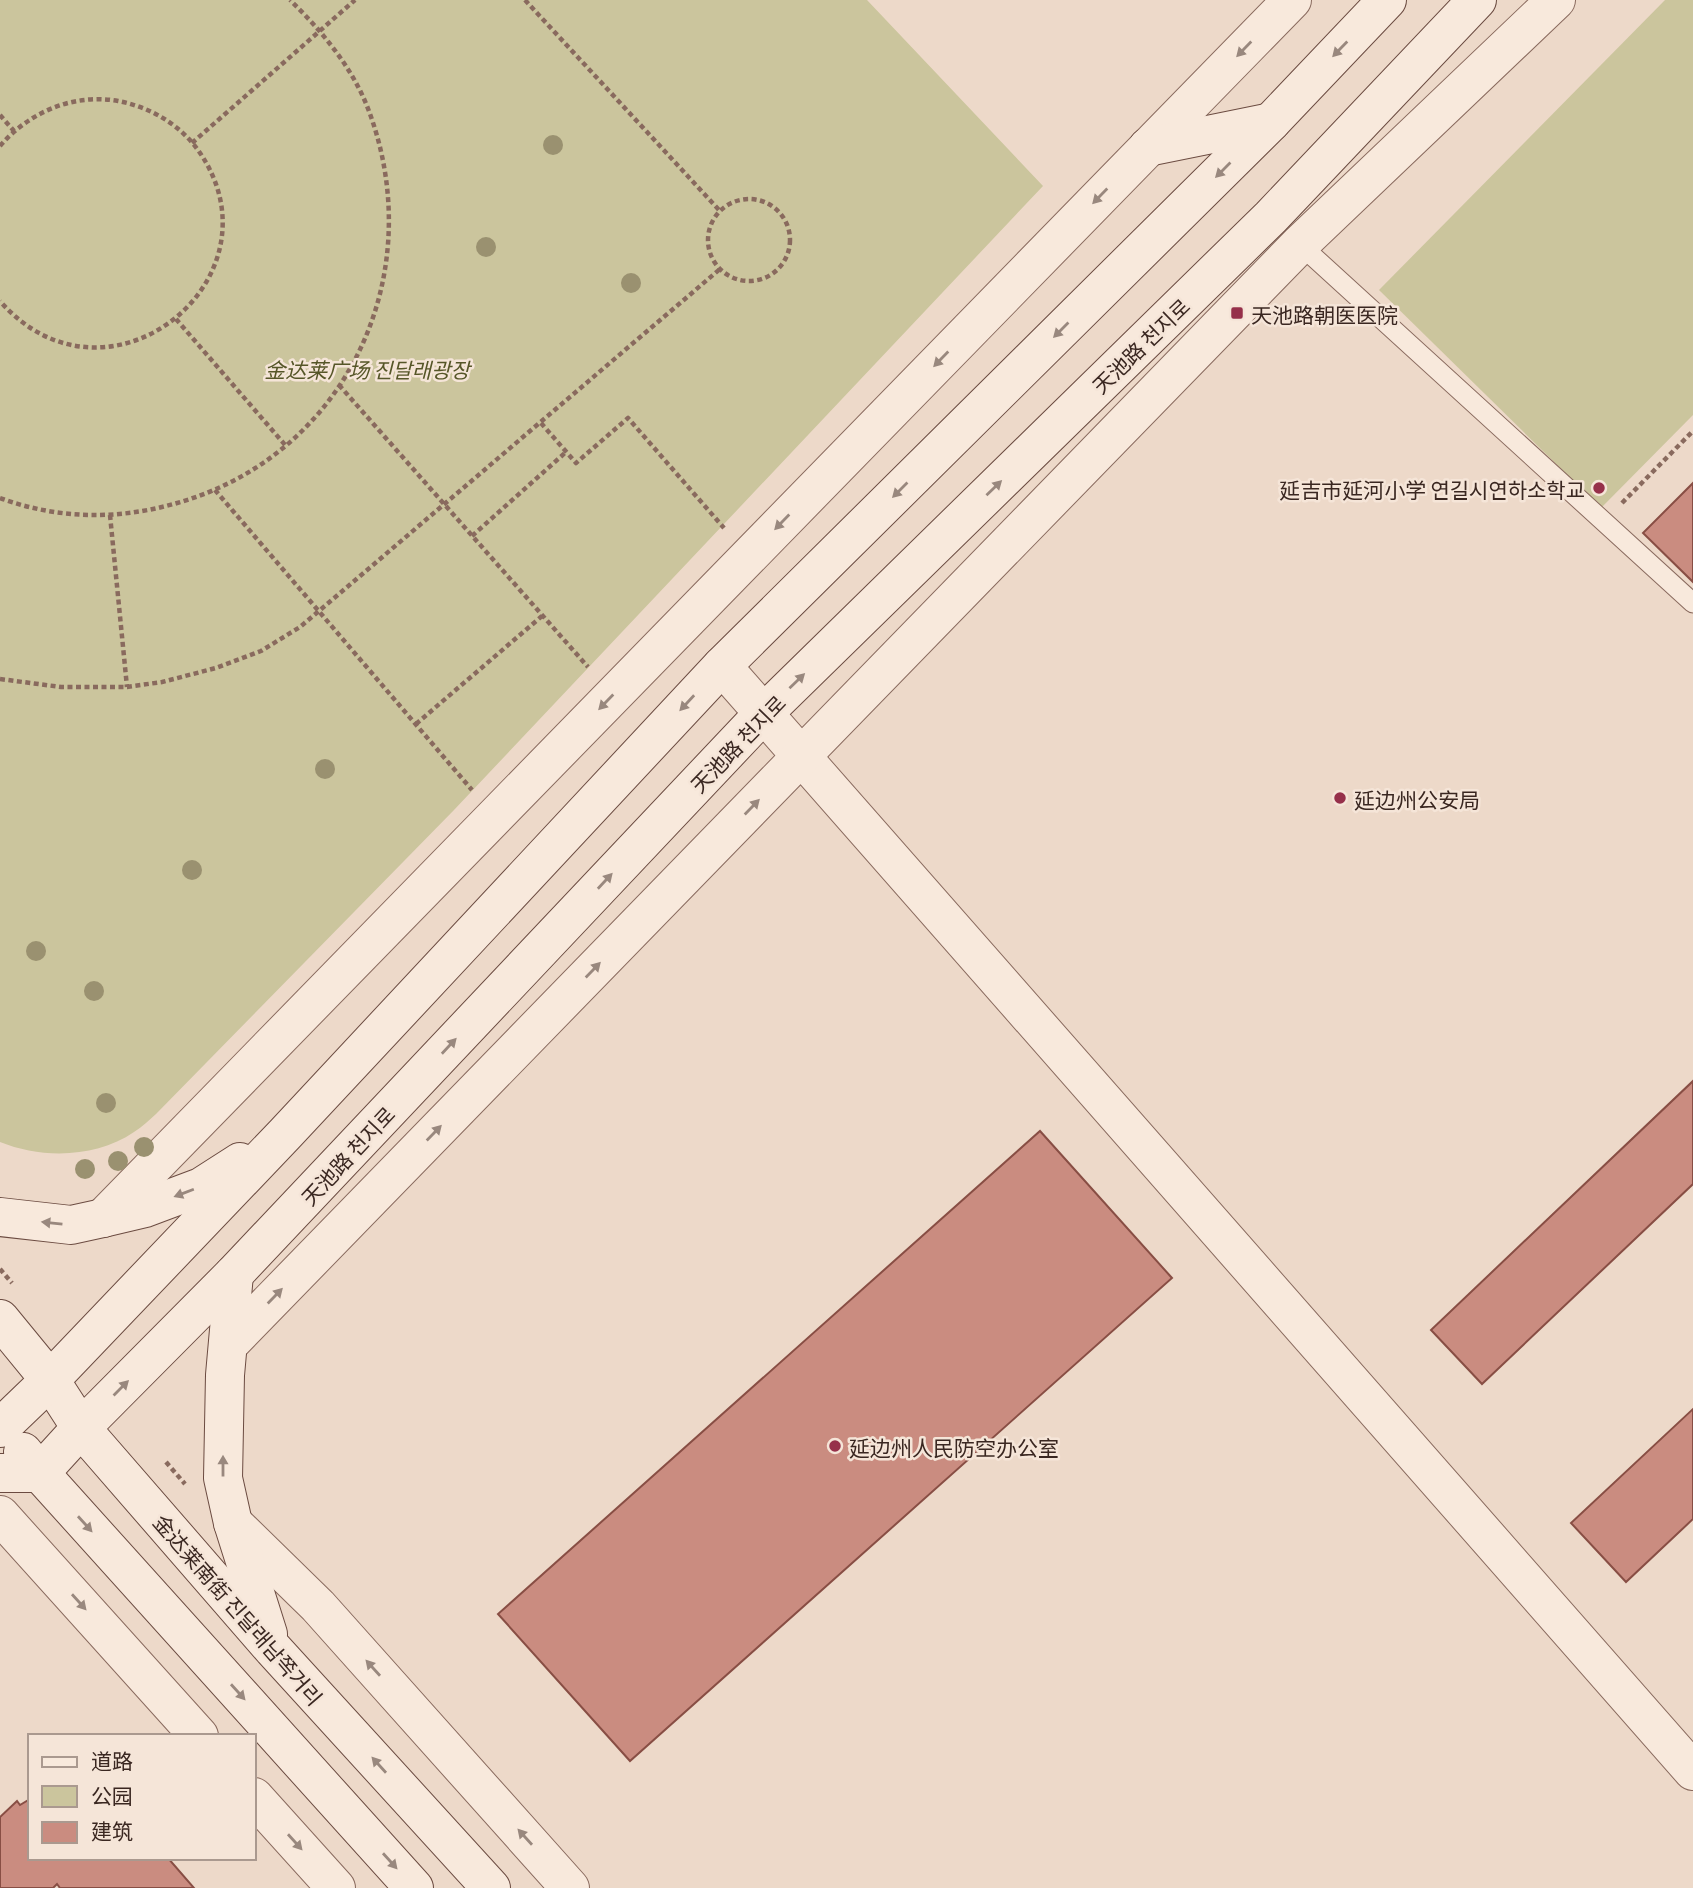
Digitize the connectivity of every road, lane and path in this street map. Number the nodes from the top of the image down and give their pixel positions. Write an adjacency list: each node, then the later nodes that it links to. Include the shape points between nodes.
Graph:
1 (290, 0): 8 (path)
2 (355, 0): 8 (path)
3 (526, 0): 15 (path)
4 (1292, 0): 14 (main road, one-way to 14)
5 (1387, 0): 10 (main road, one-way to 10)
6 (1477, 0): 16 (main road, 天池路 천지로)
7 (1556, 0): 17 (main road, 天池路 천지로)
8 (320, 31): 12 (path); 21 (path, via 345,63 367,104 389,194 390,240 383,286 369,330)
9 (0, 114): 11 (path)
10 (1271, 122): 14 (main road); 36 (main road, one-way to 36)
11 (15, 131): 12 (path, via 54,107 110,99 147,109); 13 (path)
12 (192, 142): 20 (path, via 212,175 221,232 207,280)
13 (0, 146)
14 (1148, 147): 46 (main road, one-way to 46)
15 (720, 211): 18 (path, via 709,234 709,247); 18 (path, via 744,199 771,205 788,226 790,239 789,253 771,275 745,281)
16 (1270, 217): 17 (lane); 40 (main road, 天池路 천지로, one-way to 16)
17 (1300, 244): 30 (lane); 42 (main road, 天池路 천지로)
18 (720, 269): 22 (path)
19 (1, 305): 20 (path, via 44,336 83,347 123,345)
20 (176, 319): 24 (path)
21 (339, 385): 24 (path, via 322,410); 28 (path)
22 (541, 423): 25 (path); 28 (path)
23 (1693, 431): 30 (path)
24 (286, 446): 26 (path)
25 (566, 452): 31 (path, via 576,463 628,418); 32 (path)
26 (215, 490): 29 (path, via 149,511); 34 (path)
27 (0, 498): 29 (path, via 66,514)
28 (445, 505): 32 (path); 34 (path)
29 (110, 515): 39 (path)
30 (1604, 522): 33 (lane)
31 (728, 532)
32 (472, 536): 35 (path)
33 (1693, 603)
34 (319, 611): 39 (path, via 261,652 216,668); 41 (path)
35 (542, 616): 37 (path); 41 (path)
36 (722, 666): 40 (main road); 44 (main road, one-way to 44)
37 (593, 673)
38 (0, 679): 39 (path, via 61,687)
39 (127, 687)
40 (764, 713): 42 (main road); 47 (main road, 天池路 천지로, one-way to 40)
41 (416, 724): 43 (path)
42 (802, 757): 49 (main road, 天池路 천지로, one-way to 42); 59 (main road)
43 (476, 795)
44 (285, 1134): 46 (main road, one-way to 46, via 201,1186 145,1208); 50 (main road)
45 (0, 1217): 46 (main road, one-way to 45, via 71,1224)
46 (103, 1218)
47 (234, 1274): 49 (main road); 52 (main road, 天池路 천지로, one-way to 47)
48 (0, 1319): 50 (main road, 金达莱南街 진달래남쪽거리)
49 (228, 1345): 56 (main road, one-way to 49, via 223,1478)
50 (50, 1380): 51 (main road); 52 (main road, 金达莱南街 진달래남쪽거리)
51 (1, 1425): 54 (main road)
52 (81, 1428): 54 (main road, 天池路 천지로); 57 (main road, 金达莱南街 진달래남쪽거리)
53 (0, 1473): 54 (main road)
54 (40, 1473): 62 (main road, one-way to 62)
55 (0, 1516): 58 (main road, one-way to 58)
56 (233, 1523): 57 (main road); 64 (main road, one-way to 56, via 318,1606)
57 (273, 1649): 63 (main road, 金达莱南街 진달래남쪽거리, one-way to 57)
58 (197, 1734)
59 (1693, 1771)
60 (256, 1799): 61 (main road, one-way to 61)
61 (336, 1888)
62 (414, 1888)
63 (491, 1888)
64 (570, 1888)

